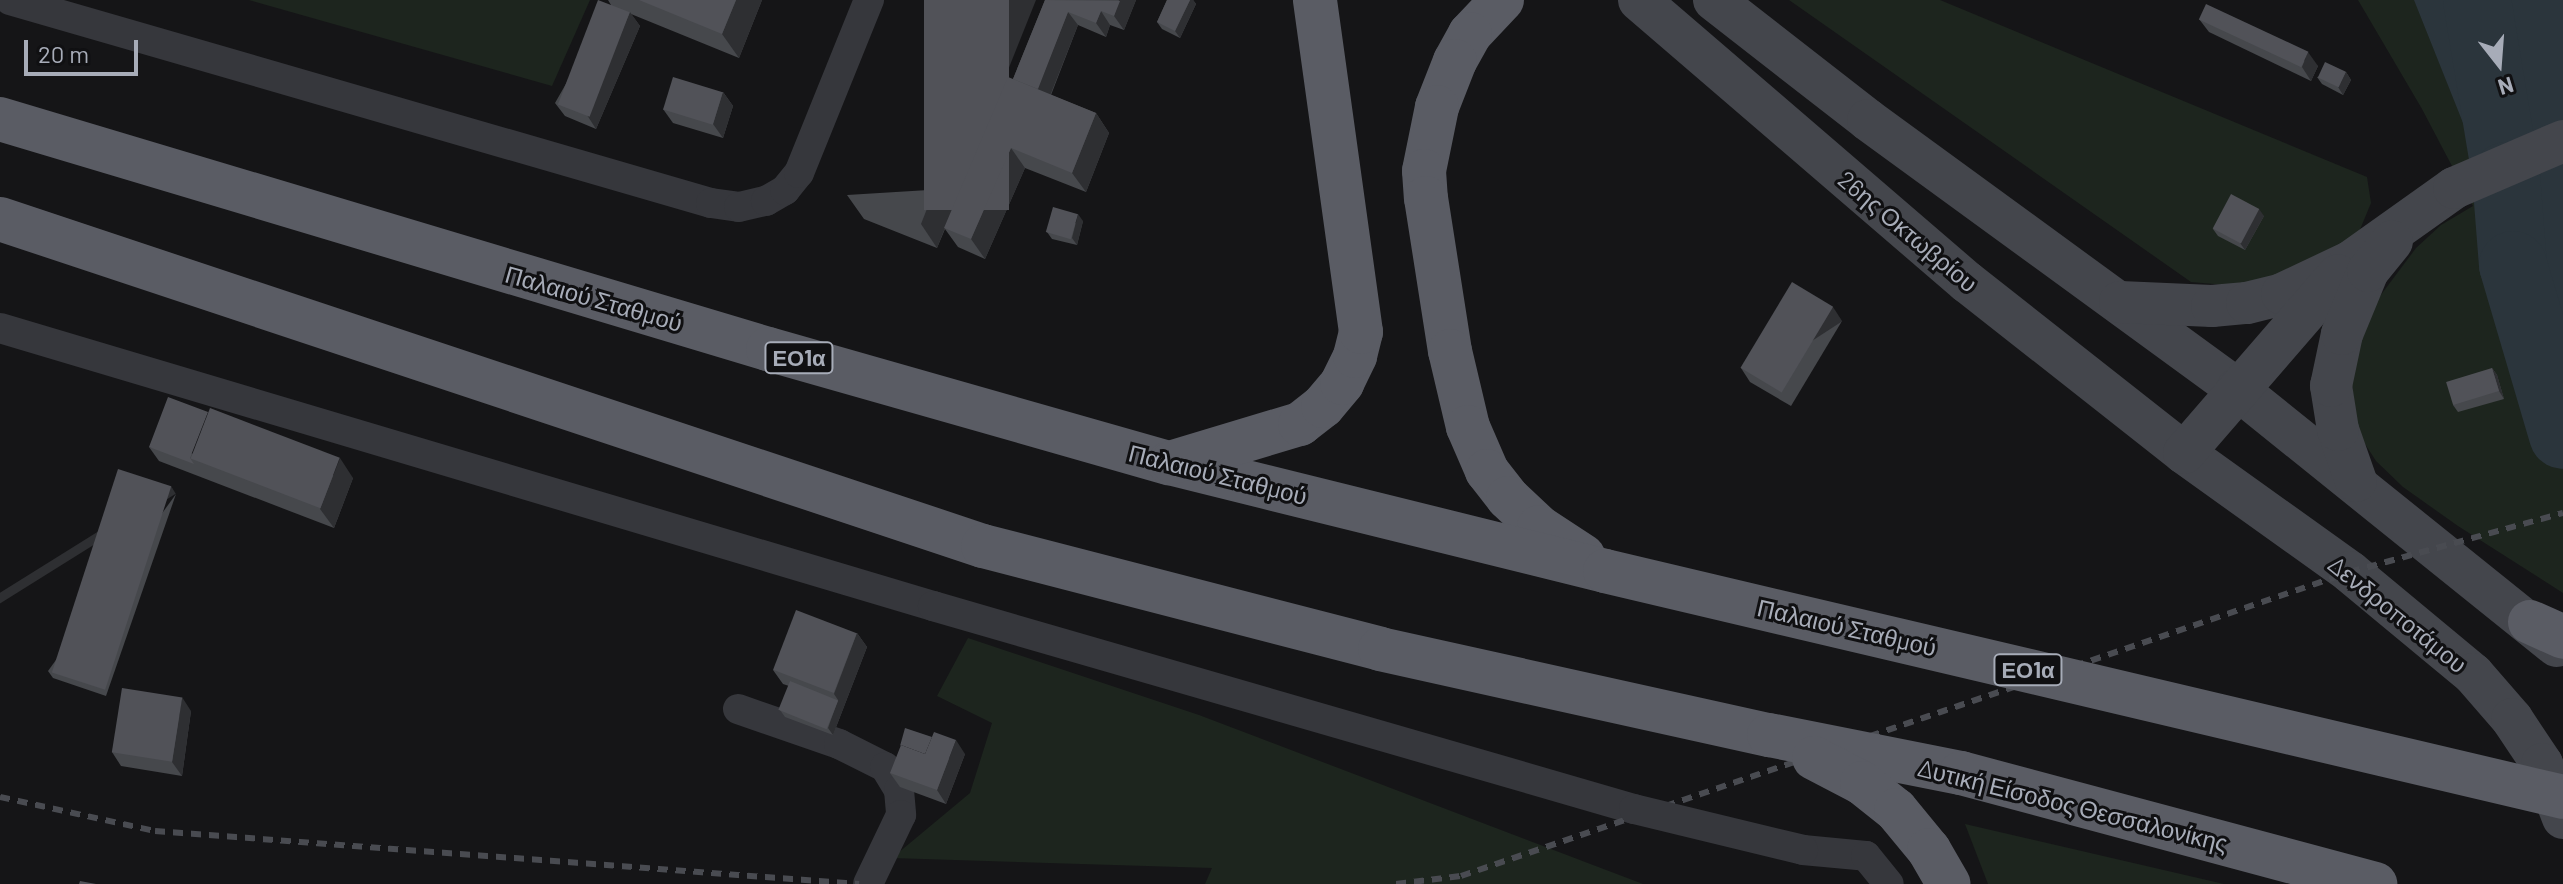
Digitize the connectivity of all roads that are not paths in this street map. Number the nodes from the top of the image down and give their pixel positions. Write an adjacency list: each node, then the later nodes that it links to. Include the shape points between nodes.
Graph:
1 (10, 0): 2 (street, via 739,207 766,201 799,173)
2 (869, 0)
3 (1315, 0): 16 (highway, via 1361,332 1355,356 1342,383 1300,424)
4 (1502, 0): 18 (highway, via 1470,34 1455,61 1428,141 1426,198 1450,351 1468,427 1487,471 1539,527)
5 (1639, 0): 15 (main road, 26ης Οκτωβρίου, via 1967,282)
6 (1714, 0): 12 (main road, via 1868,120)
7 (0, 119): 16 (highway, Παλαιού Σταθμού / ΕΟ1α, via 738,341)
8 (2563, 141): 10 (main road, via 2481,175)
9 (0, 219): 22 (highway, via 983,546 1380,649)
10 (2409, 219): 11 (main road); 17 (main road, via 2368,271 2342,334 2331,386 2338,430)
11 (2350, 262): 12 (main road, via 2282,294 2247,303 2175,307); 14 (main road)
12 (2120, 302): 14 (main road)
13 (0, 328): 26 (street, bridge, via 1634,809 1803,850 1866,856)
14 (2237, 389): 15 (main road); 17 (main road)
15 (2184, 453): 24 (main road, Δενδροποτάμου, via 2350,572 2473,674 2542,764)
16 (1169, 463): 18 (highway, Παλαιού Σταθμού / ΕΟ1α)
17 (2356, 481): 19 (main road, via 2433,548)
18 (1605, 571): 23 (highway, Παλαιού Σταθμού / ΕΟ1α, bridge)
19 (2546, 629): 20 (main road)
20 (2563, 651)
21 (738, 709): 25 (street, via 839,744 885,767 899,790 901,815)
22 (1769, 735): 27 (highway, bridge, via 1862,783 1896,810); 28 (highway, Δυτική Είσοδος Θεσσαλονίκης, bridge, via 1961,773)
23 (2563, 797)
24 (2563, 818)
25 (868, 884)
26 (1889, 884)
27 (1949, 884)
28 (2375, 884)

